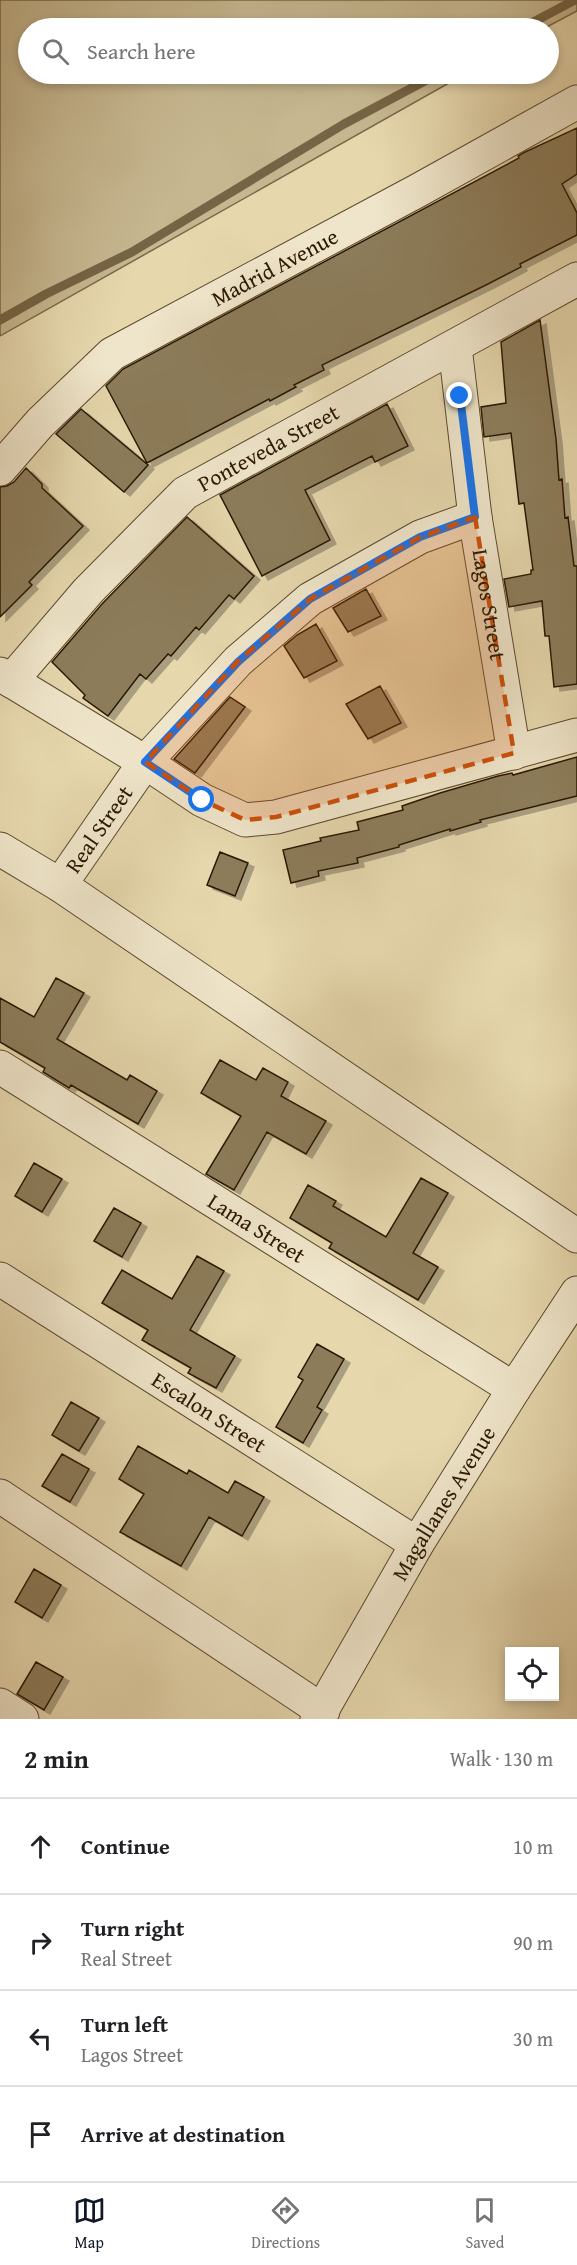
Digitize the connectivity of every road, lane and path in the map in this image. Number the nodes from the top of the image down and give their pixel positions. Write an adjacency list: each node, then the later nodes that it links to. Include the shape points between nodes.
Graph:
1 (577, 102): 4 (street, Madrid Avenue, via 112,354 40,423)
2 (577, 279): 3 (street, Ponteveda Street)
3 (455, 347): 5 (street, Lagos Street); 6 (street, Ponteveda Street, via 185,493)
4 (0, 469)
5 (475, 517): 8 (street, Lagos Street); 9 (street, Real Street, via 420,537 310,599 238,662)
6 (5, 678): 9 (street)
7 (577, 735): 8 (street)
8 (514, 753): 9 (street, via 276,817 245,820 202,800)
9 (145, 762): 11 (street, Real Street)
10 (0, 849): 11 (street)
11 (60, 885): 13 (street)
12 (0, 1066): 16 (street, Lama Street)
13 (577, 1236)
14 (0, 1279): 18 (street, Escalon Street)
15 (577, 1293): 16 (street, Magallanes Avenue)
16 (514, 1389): 18 (street, Magallanes Avenue)
17 (0, 1496): 20 (street)
18 (417, 1544): 20 (street, Magallanes Avenue)
19 (0, 1705): 21 (street)
20 (320, 1715)
21 (22, 1719)

